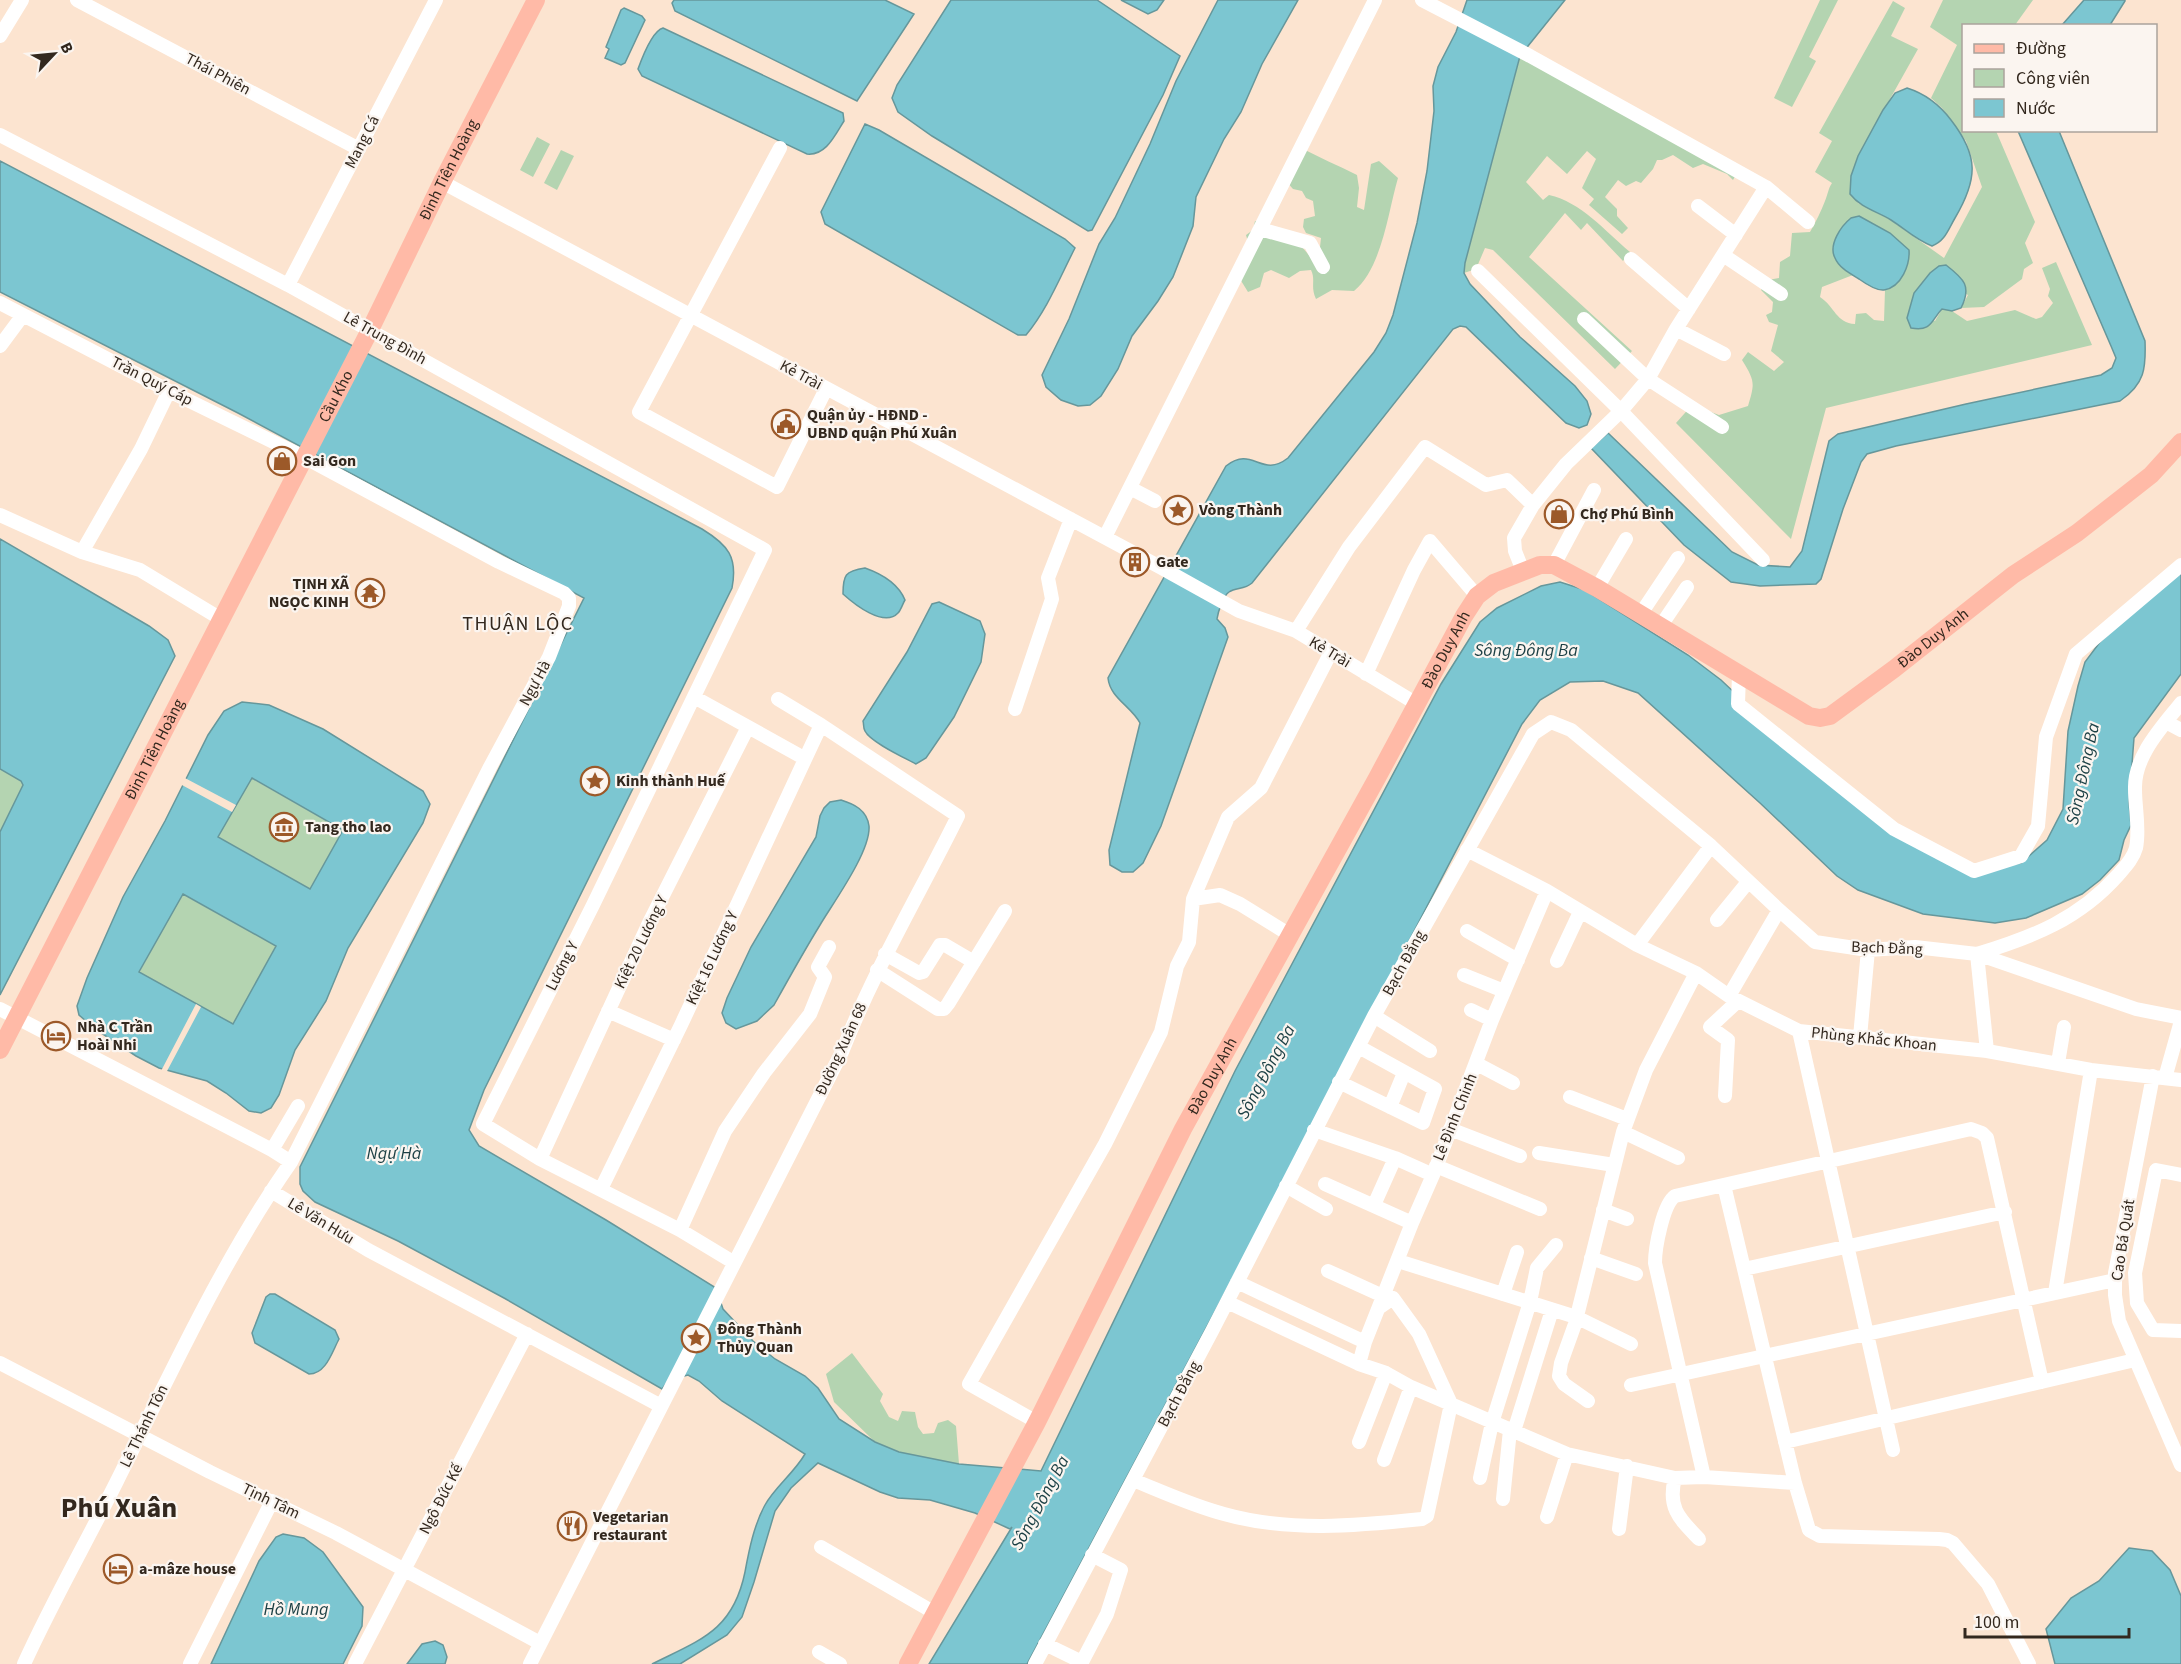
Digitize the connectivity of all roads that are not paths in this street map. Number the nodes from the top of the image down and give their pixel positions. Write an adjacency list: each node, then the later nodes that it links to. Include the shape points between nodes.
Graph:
1 (22, 0): 7 (street)
2 (77, 0): 10 (street, Thái Phiên)
3 (436, 0): 10 (street, Mang Cá)
4 (536, 0): 11 (main road, Đinh Tiên Hoàng)
5 (1375, 0): 15 (street)
6 (1422, 0): 12 (street)
7 (0, 36)
8 (0, 135): 21 (street, Lê Trung Đình)
9 (780, 148): 26 (street)
10 (359, 149): 21 (street, Mang Cá)
11 (442, 182): 26 (street, Kẻ Trài); 29 (main road, Đinh Tiên Hoàng)
12 (1766, 187): 14 (street); 16 (street)
13 (1698, 206): 16 (street)
14 (1808, 222)
15 (1260, 229): 19 (street, via 1310,243); 39 (street)
16 (1736, 235): 17 (street)
17 (1724, 255): 22 (street); 24 (street)
18 (1631, 259): 24 (street)
19 (1323, 267)
20 (1478, 271): 35 (street)
21 (288, 285): 29 (street, Lê Trung Đình)
22 (1780, 294)
23 (0, 303): 25 (street, Trần Quý Cáp)
24 (1689, 309): 28 (street)
25 (22, 315): 30 (street); 34 (street, Trần Quý Cáp)
26 (690, 315): 33 (street, Kẻ Trài); 33 (street, via 639,412 777,487)
27 (1584, 318): 32 (street)
28 (1677, 329): 31 (street); 32 (street)
29 (367, 335): 38 (main road, Cầu Kho); 47 (street, Lê Trung Đình)
30 (0, 346)
31 (1724, 354)
32 (1648, 379): 35 (street); 36 (street)
33 (826, 389): 44 (street, Kẻ Trài)
34 (169, 391): 38 (street, Trần Quý Cáp); 48 (street)
35 (1616, 416): 42 (street, via 1566,464); 50 (street)
36 (1722, 427)
37 (2181, 442): 63 (main road, Đào Duy Anh, via 2151,475 2077,533 2013,575 1830,716 1809,716)
38 (306, 454): 58 (main road, Đinh Tiên Hoàng); 134 (street, Ngự Hà, via 500,562 564,593 569,606 549,657)
39 (1130, 488): 41 (street); 45 (street)
40 (1594, 489): 51 (street)
41 (1155, 501)
42 (1533, 505): 53 (street, via 1514,538); 60 (street, via 1507,480 1486,485 1425,447 1349,547)
43 (0, 515): 48 (street)
44 (1071, 519): 45 (street, Kẻ Trài); 68 (street, via 1048,578 1052,599)
45 (1105, 537): 60 (street, Kẻ Trài, via 1239,611)
46 (1626, 539): 55 (street)
47 (765, 550): 64 (street, Lương Y)
48 (82, 552): 58 (street, via 140,570)
49 (1678, 558): 57 (street)
50 (1763, 560)
51 (1554, 565): 53 (main road, Đào Duy Anh); 55 (main road, Đào Duy Anh)
52 (2181, 565): 63 (street, via 2076,654 2046,737 2038,826 2021,856 1974,871 1894,829 1738,704)
53 (1523, 571): 56 (main road, Đào Duy Anh, via 1494,583)
54 (1687, 587): 59 (street)
55 (1597, 588): 57 (main road, Đào Duy Anh)
56 (1478, 596): 62 (street, via 1430,541); 67 (main road, Đào Duy Anh)
57 (1640, 615): 59 (main road, Đào Duy Anh)
58 (221, 619): 102 (main road, Đinh Tiên Hoàng)
59 (1660, 627): 63 (main road, Đào Duy Anh)
60 (1296, 631): 61 (street, Kẻ Trài)
61 (1330, 652): 62 (street, Kẻ Trài); 78 (street, via 1261,788 1228,818)
62 (1366, 674): 67 (street, Kẻ Trài)
63 (1739, 674)
64 (694, 697): 71 (street); 133 (street, Lương Y, via 483,1124)
65 (778, 699): 70 (street)
66 (2181, 703): 69 (street)
67 (1417, 704): 84 (main road, Đào Duy Anh)
68 (1015, 709)
69 (2166, 722): 72 (street); 89 (street, via 2138,764 2134,786 2138,837 2132,859 2101,894 2066,919 2029,937)
70 (821, 725): 73 (street, Kiệt 16 Lương Y); 88 (street, Đường Xuân 68, via 958,816)
71 (748, 727): 73 (street); 100 (street, Kiệt 20 Lương Y)
72 (2181, 730)
73 (804, 758): 108 (street, Kiệt 16 Lương Y)
74 (1711, 846): 75 (street, Bạch Đằng, via 1571,730 1551,722 1533,734); 76 (street, Bạch Đằng); 85 (street)
75 (1467, 850): 77 (street, Phùng Khắc Khoan); 101 (street, Bạch Đằng)
76 (1749, 882): 79 (street, Bạch Đằng); 82 (street)
77 (1547, 891): 81 (street, Phùng Khắc Khoan); 90 (street, Lê Đình Chinh)
78 (1192, 899): 84 (street, via 1221,896); 189 (street, via 1189,942 1177,966 1161,1032 1105,1144 969,1384)
79 (1779, 910): 87 (street, Bạch Đằng, via 1815,942); 97 (street)
80 (1005, 911): 92 (street)
81 (1580, 912): 85 (street, Phùng Khắc Khoan); 91 (street)
82 (1717, 921)
83 (1467, 931): 90 (street)
84 (1290, 935): 189 (main road, Đào Duy Anh, via 1183,1129)
85 (1637, 945): 94 (street, Phùng Khắc Khoan)
86 (829, 947): 151 (street, via 818,967 825,977 810,1014 726,1131)
87 (1868, 950): 89 (street, Bạch Đằng, via 1915,947); 107 (street)
88 (885, 954): 92 (street, via 919,973 940,945); 93 (street, Đường Xuân 68)
89 (1977, 954): 104 (street, via 2136,1009); 112 (street)
90 (1518, 960): 96 (street, Lê Đình Chinh)
91 (1557, 961)
92 (974, 962): 93 (street, via 948,1004 939,1010)
93 (878, 970): 157 (street, Đường Xuân 68, via 842,1052)
94 (1696, 973): 97 (street, Phùng Khắc Khoan); 125 (street, via 1646,1070)
95 (1464, 975): 96 (street)
96 (1504, 992): 103 (street, Lê Đình Chinh)
97 (1733, 998): 106 (street, Phùng Khắc Khoan); 121 (street, via 1710,1027 1728,1040)
98 (0, 1009): 102 (street)
99 (1471, 1010): 103 (street)
100 (608, 1011): 108 (street); 133 (street, Kiệt 20 Lương Y)
101 (1374, 1016): 109 (street, Bạch Đằng); 111 (street)
102 (16, 1017): 110 (main road, Đinh Tiên Hoàng); 128 (street)
103 (1492, 1020): 113 (street, Lê Đình Chinh)
104 (2181, 1020): 117 (street, Cao Bá Quát)
105 (2064, 1027): 114 (street)
106 (1799, 1031): 107 (street, Phùng Khắc Khoan); 135 (street)
107 (1860, 1037): 112 (street, Phùng Khắc Khoan)
108 (674, 1040): 142 (street, Kiệt 16 Lương Y)
109 (1359, 1047): 116 (street); 119 (street, Bạch Đằng)
110 (0, 1050)
111 (1430, 1051)
112 (1987, 1051): 114 (street, Phùng Khắc Khoan)
113 (1475, 1055): 120 (street); 126 (street, Lê Đình Chinh)
114 (2058, 1063): 115 (street, Phùng Khắc Khoan)
115 (2091, 1070): 117 (street, Phùng Khắc Khoan); 163 (street)
116 (1404, 1073): 124 (street); 124 (street, via 1435,1089 1423,1123)
117 (2159, 1077): 118 (street, Phùng Khắc Khoan); 161 (street, Cao Bá Quát)
118 (2181, 1080)
119 (1339, 1082): 124 (street); 127 (street, Bạch Đằng)
120 (1513, 1083)
121 (1725, 1096)
122 (1570, 1097): 125 (street)
123 (297, 1106): 128 (street)
124 (1390, 1107)
125 (1625, 1126): 132 (street); 136 (street)
126 (1450, 1129): 130 (street); 137 (street, Lê Đình Chinh)
127 (1314, 1130): 131 (street); 141 (street, Bạch Đằng)
128 (272, 1149): 134 (street)
129 (1539, 1153): 136 (street)
130 (1520, 1156)
131 (1395, 1158): 137 (street); 144 (street)
132 (1678, 1158)
133 (540, 1159): 142 (street, Lương Y)
134 (291, 1162): 143 (street, Lê Văn Hưu)
135 (1828, 1162): 140 (street); 148 (street, via 1976,1130 1987,1138); 153 (street)
136 (1614, 1165): 147 (street)
137 (1434, 1170): 146 (street); 150 (street, Lê Đình Chinh)
138 (2181, 1175): 171 (street, via 2156,1170 2135,1273 2137,1304 2153,1330)
139 (1325, 1184): 144 (street)
140 (1724, 1185): 158 (street); 181 (street, via 1671,1199 1656,1251 1655,1263)
141 (1286, 1186): 145 (street); 162 (street, Bạch Đằng)
142 (602, 1189): 151 (street, Lương Y)
143 (271, 1191): 172 (street, Lê Văn Hưu, via 368,1250); 192 (street, Lê Thánh Tôn)
144 (1374, 1205): 150 (street)
145 (1326, 1209)
146 (1540, 1209)
147 (1603, 1210): 149 (street); 155 (street)
148 (2005, 1212): 153 (street); 165 (street)
149 (1628, 1219)
150 (1412, 1223): 156 (street, Lê Đình Chinh)
151 (680, 1230): 157 (street, Lương Y)
152 (1556, 1245): 168 (street, via 1537,1268)
153 (1847, 1246): 158 (street); 173 (street)
154 (1517, 1252): 164 (street)
155 (1592, 1258): 160 (street); 170 (street)
156 (1398, 1261): 164 (street); 166 (street, Lê Đình Chinh)
157 (733, 1262): 187 (street, Đường Xuân 68)
158 (1744, 1269): 176 (street)
159 (1328, 1271): 166 (street)
160 (1636, 1274)
161 (2115, 1280): 163 (street); 177 (street, Cao Bá Quát, via 2119,1321)
162 (1238, 1282): 167 (street, Bạch Đằng); 174 (street)
163 (2055, 1293): 165 (street)
164 (1503, 1294): 168 (street)
165 (2024, 1300): 173 (street); 182 (street)
166 (1382, 1301): 174 (street, Lê Đình Chinh); 186 (street, via 1393,1298 1419,1334)
167 (1227, 1302): 179 (street); 203 (street, Bạch Đằng)
168 (1530, 1302): 169 (street); 190 (street)
169 (1552, 1310): 170 (street); 191 (street)
170 (1576, 1317): 175 (street); 185 (street, via 1559,1376)
171 (2181, 1331)
172 (527, 1334): 187 (street, Lê Văn Hưu); 212 (street, Ngô Đức Kế)
173 (1867, 1334): 176 (street); 188 (street)
174 (1365, 1342): 179 (street, Lê Đình Chinh)
175 (1631, 1344)
176 (1764, 1356): 181 (street); 194 (street)
177 (2134, 1360): 182 (street); 198 (street, Cao Bá Quát)
178 (0, 1363): 192 (street, Tịnh Tâm)
179 (1359, 1364): 180 (street)
180 (1386, 1373): 184 (street); 193 (street)
181 (1681, 1374): 183 (street); 200 (street)
182 (2042, 1382): 188 (street)
183 (1631, 1385)
184 (1412, 1387): 186 (street); 197 (street)
185 (1588, 1401)
186 (1451, 1404): 190 (street); 203 (street, via 1431,1506 1422,1519 1330,1526 1260,1522 1224,1514)
187 (661, 1406): 214 (street)
188 (1886, 1418): 194 (street); 195 (street)
189 (1037, 1422): 213 (main road, Đào Duy Anh)
190 (1492, 1423): 191 (street); 201 (street)
191 (1512, 1431): 196 (street); 205 (street)
192 (139, 1436): 206 (street, Tịnh Tâm); 217 (street, Lê Thánh Tôn)
193 (1359, 1442)
194 (1785, 1442): 204 (street)
195 (1893, 1450)
196 (1567, 1454): 199 (street); 207 (street)
197 (1384, 1460)
198 (2181, 1465)
199 (1627, 1466): 202 (street); 208 (street)
200 (1704, 1477): 202 (street); 204 (street)
201 (1479, 1478)
202 (1675, 1478): 209 (street, via 1671,1492 1676,1515)
203 (1133, 1480): 211 (street, Bạch Đằng)
204 (1795, 1483): 224 (street, via 1807,1526 1815,1535 1939,1539 1953,1544 1988,1584)
205 (1503, 1499)
206 (272, 1501): 212 (street, Tịnh Tâm); 218 (street)
207 (1547, 1517)
208 (1619, 1529)
209 (1699, 1539)
210 (821, 1547): 213 (street)
211 (1092, 1555): 215 (street, Bạch Đằng); 215 (street, via 1121,1570 1107,1614 1082,1662)
212 (405, 1569): 214 (street, Tịnh Tâm); 219 (street, Ngô Đức Kế)
213 (935, 1613): 222 (main road, Đào Duy Anh)
214 (540, 1643): 220 (street)
215 (1045, 1644): 223 (street, Bạch Đằng)
216 (819, 1652): 221 (street)
217 (24, 1664)
218 (190, 1664)
219 (355, 1664)
220 (530, 1664)
221 (840, 1664)
222 (908, 1664)
223 (1035, 1664)
224 (2029, 1664)

